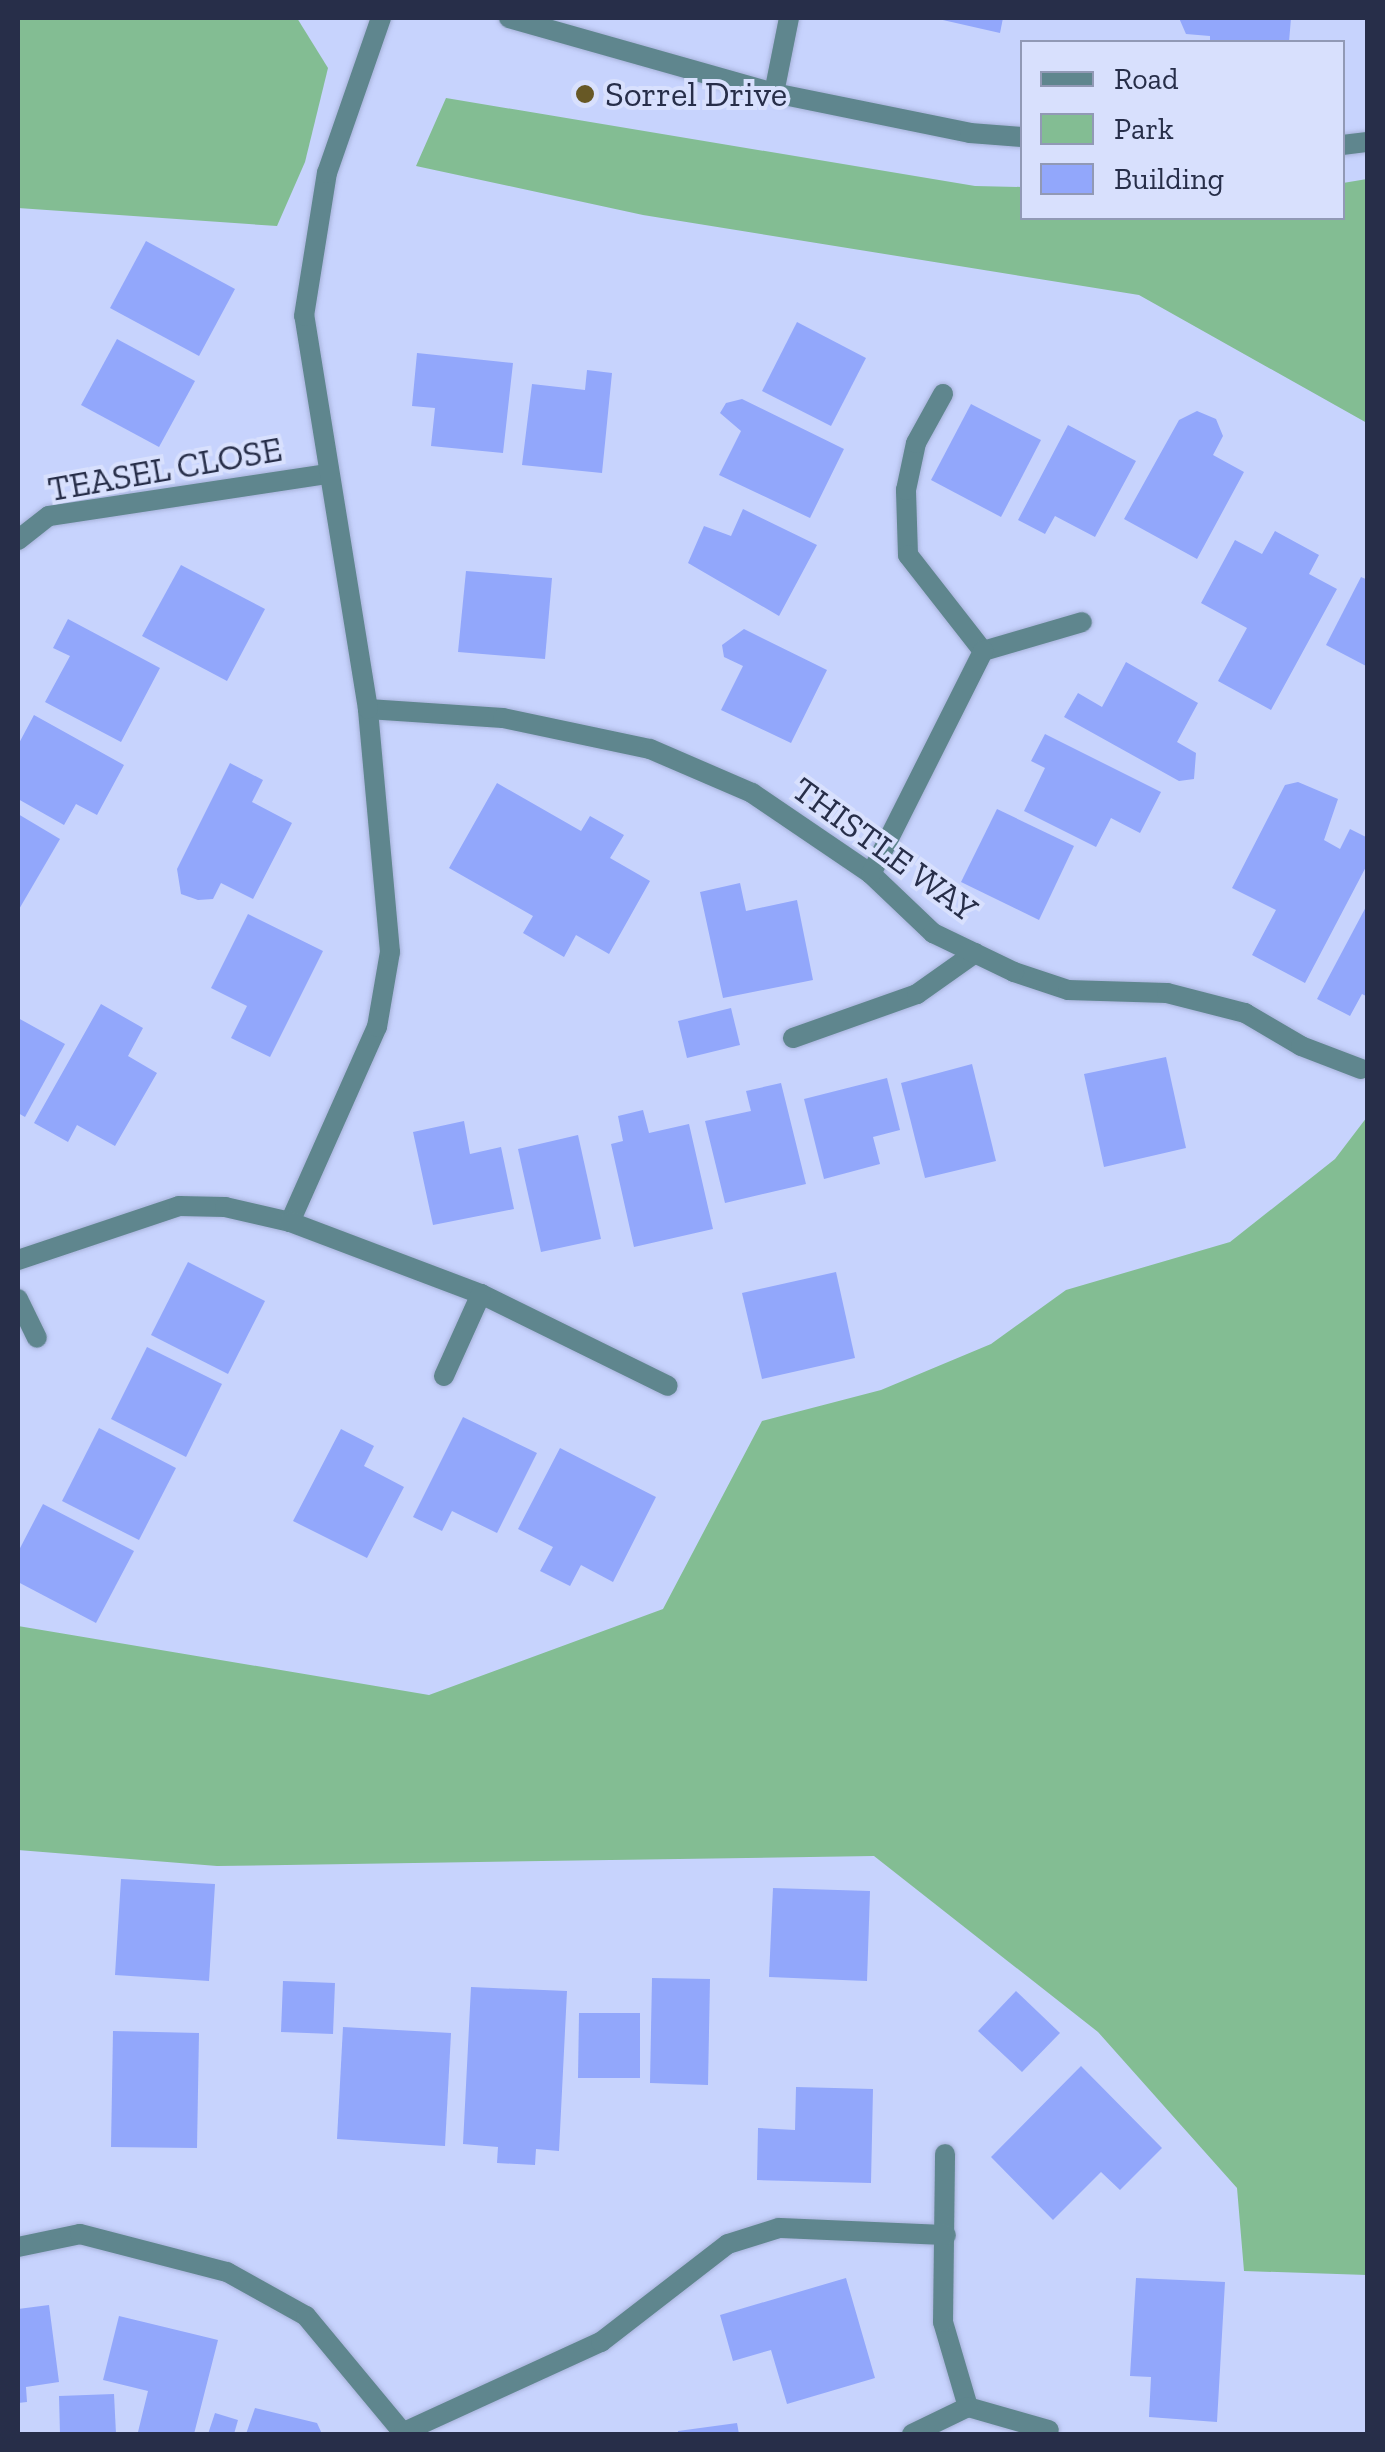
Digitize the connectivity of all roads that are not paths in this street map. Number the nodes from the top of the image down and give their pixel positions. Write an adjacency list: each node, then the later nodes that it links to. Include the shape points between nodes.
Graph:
1 (380, 18): 7 (street, via 326,173 304,316)
2 (509, 18): 4 (street)
3 (789, 18): 4 (street)
4 (774, 94): 5 (street)
5 (1020, 137)
6 (942, 394): 10 (street, via 916,443 906,490 908,555)
7 (328, 474): 8 (street, TEASEL CLOSE, via 49,516); 11 (street)
8 (18, 540)
9 (1082, 622): 10 (street)
10 (983, 651): 12 (street)
11 (368, 710): 12 (street, THISTLE WAY, via 503,718 650,749 752,793); 16 (street, via 390,952 377,1027)
12 (871, 874): 13 (street, THISTLE WAY, via 934,933)
13 (975, 953): 14 (street, via 918,994); 15 (street, THISTLE WAY, via 1068,990 1168,993 1245,1013 1301,1046)
14 (793, 1038)
15 (1361, 1069)
16 (290, 1222): 17 (street, via 225,1207 179,1206); 18 (street)
17 (18, 1260)
18 (481, 1294): 21 (street); 22 (street)
19 (18, 1299): 20 (street)
20 (37, 1338)
21 (444, 1376)
22 (668, 1386)
23 (944, 2154): 24 (street)
24 (946, 2235): 26 (street, via 942,2322); 28 (street, via 780,2228 728,2244 600,2342)
25 (18, 2247): 28 (street, via 80,2234 227,2272 306,2316)
26 (968, 2407): 27 (street); 29 (street)
27 (1049, 2430)
28 (404, 2433)
29 (912, 2434)

